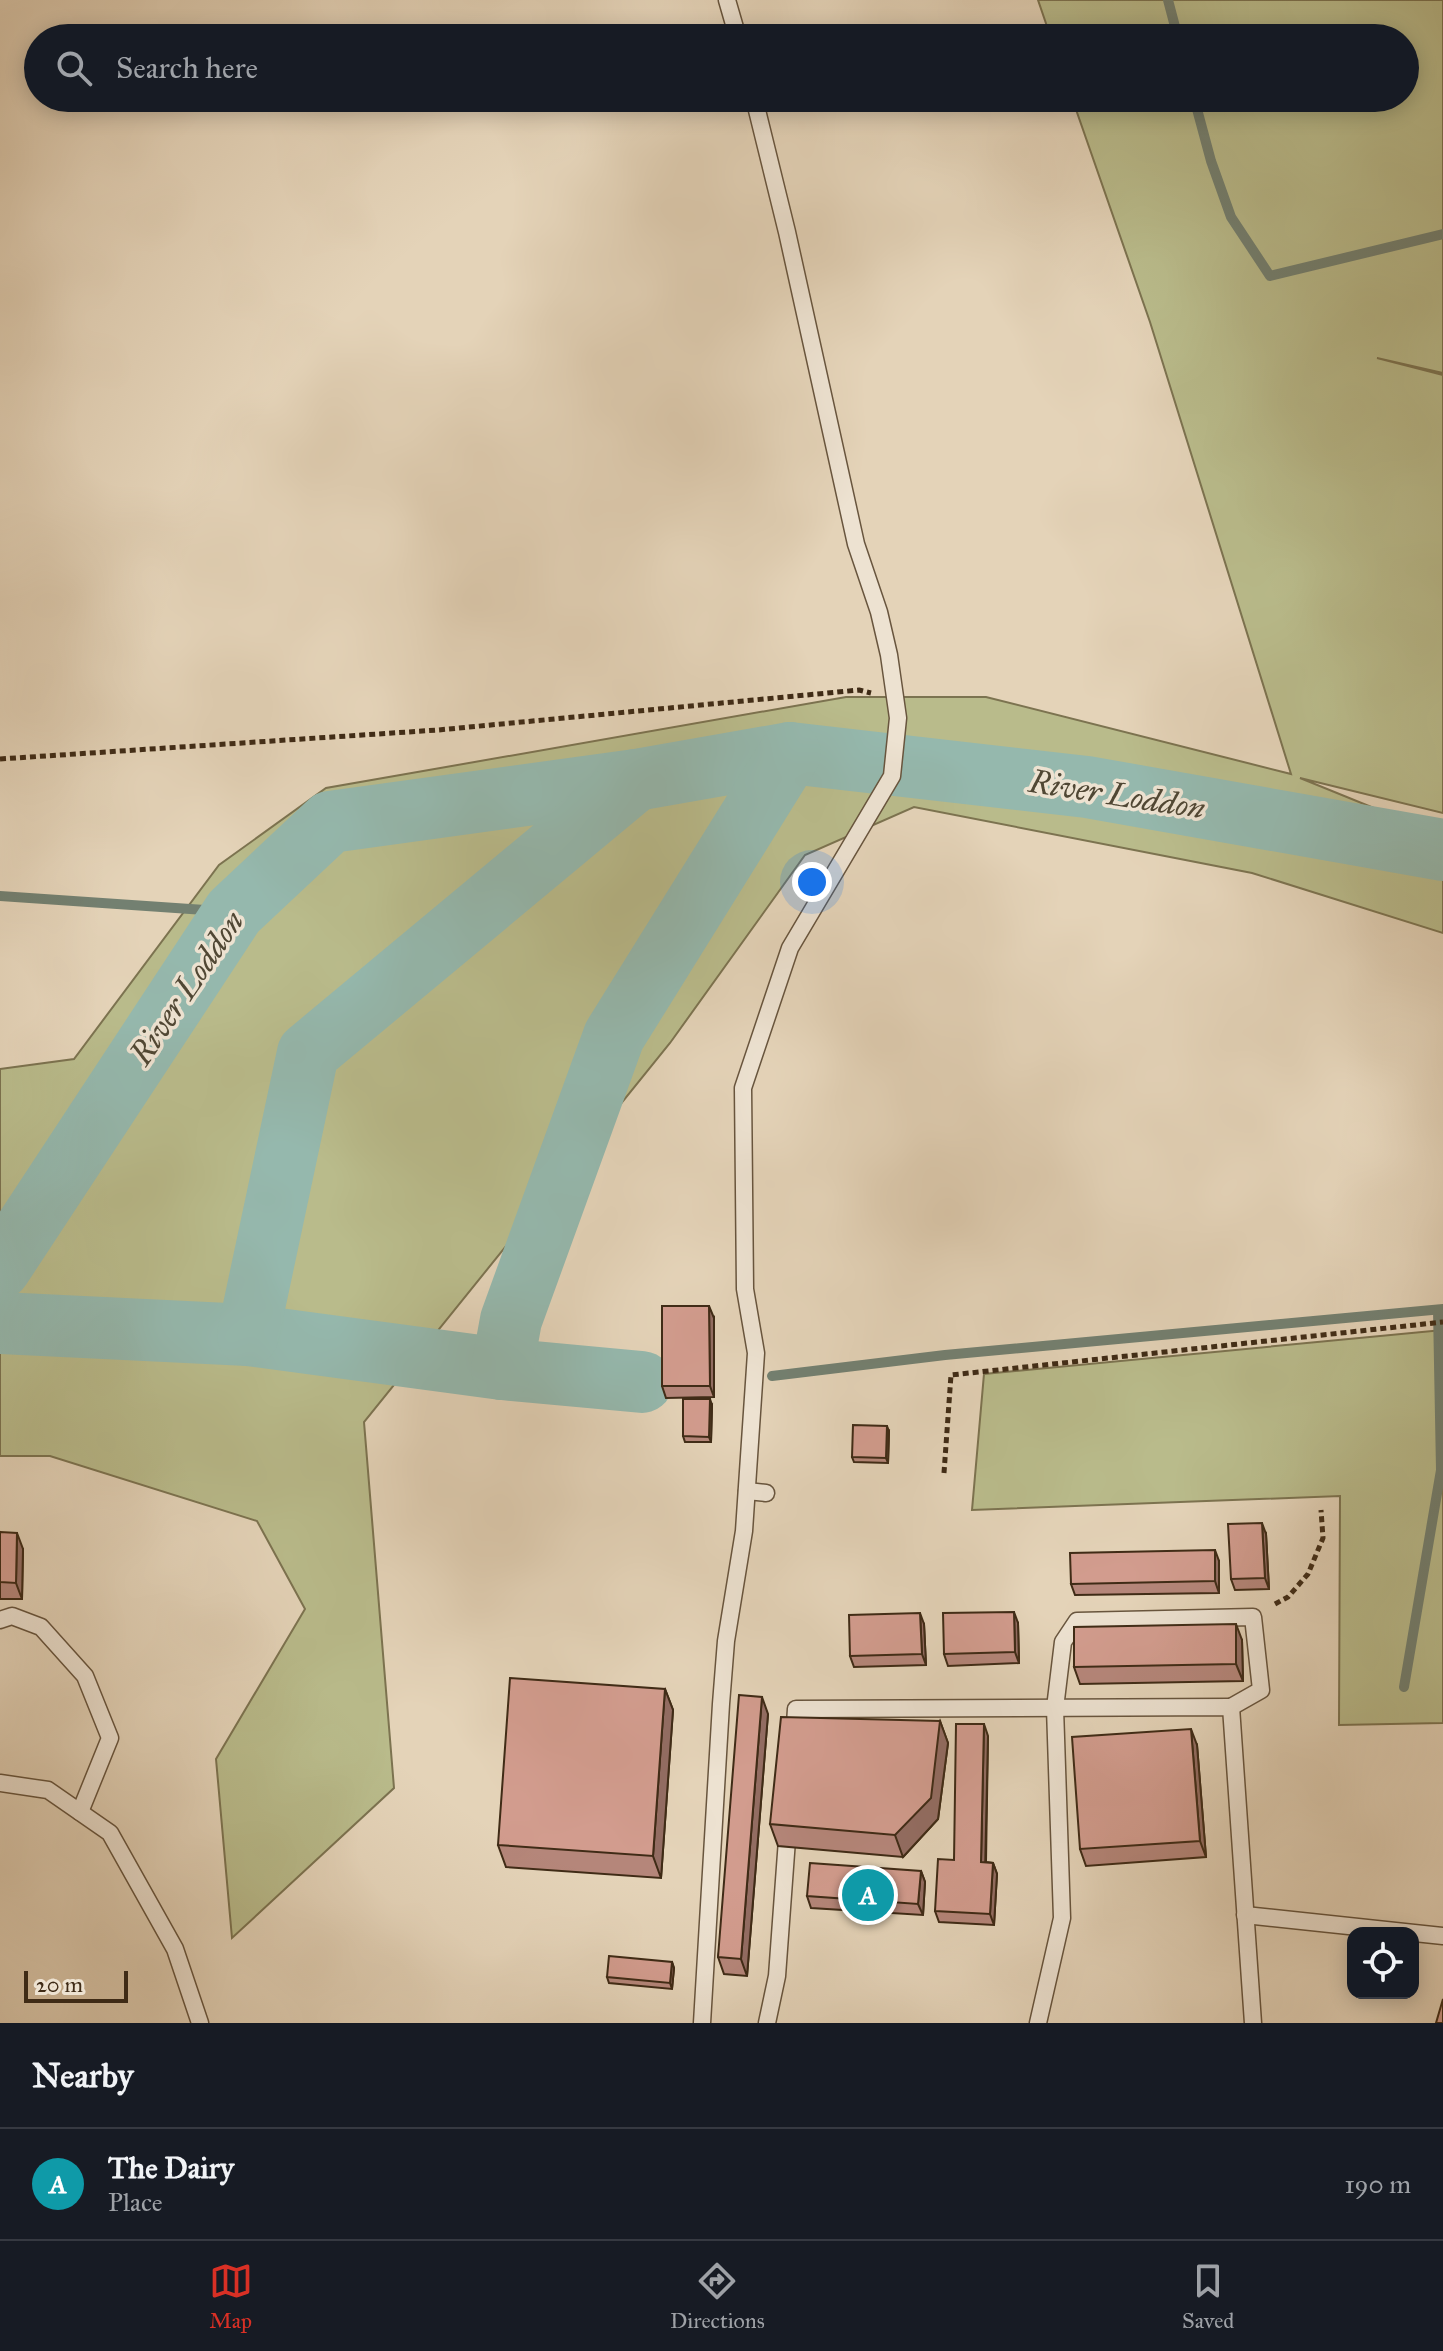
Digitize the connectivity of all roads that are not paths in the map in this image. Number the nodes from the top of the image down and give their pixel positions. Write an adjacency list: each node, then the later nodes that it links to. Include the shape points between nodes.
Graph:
1 (727, 0): 2 (lane)
2 (734, 24)
3 (757, 112): 4 (lane, via 856,544 883,626 898,718 892,776 790,948 743,1088 745,1289 756,1353)
4 (747, 1491): 5 (lane); 15 (lane, via 721,1704)
5 (766, 1493)
6 (0, 1620): 12 (lane, via 12,1616 41,1627 85,1676 110,1738)
7 (1231, 1707): 8 (lane); 8 (lane, via 1261,1690 1253,1617 1077,1621 1063,1642); 13 (lane)
8 (1055, 1708): 9 (lane, via 796,1709); 18 (lane, via 1062,1918)
9 (792, 1756)
10 (0, 1783): 12 (lane, via 48,1790)
11 (789, 1803): 17 (lane, via 777,1976)
12 (80, 1812): 16 (lane, via 110,1833 175,1949)
13 (1245, 1915): 14 (lane); 19 (lane)
14 (1443, 1936)
15 (705, 2022)
16 (200, 2023)
17 (767, 2023)
18 (1038, 2023)
19 (1253, 2023)

